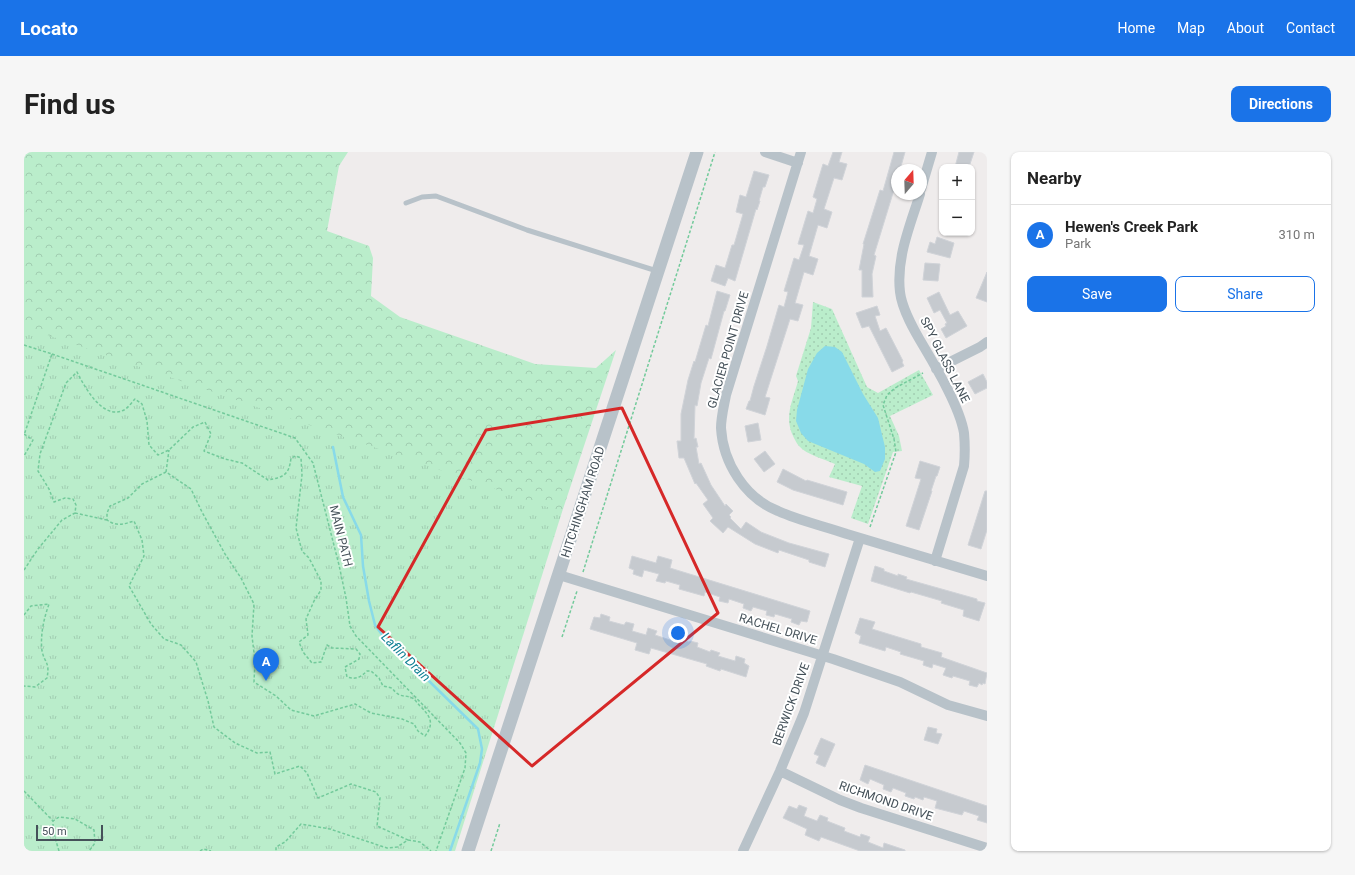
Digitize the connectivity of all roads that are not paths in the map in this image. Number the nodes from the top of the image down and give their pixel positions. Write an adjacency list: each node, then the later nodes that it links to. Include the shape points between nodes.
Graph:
1 (697, 152): 9 (street, HITCHINGHAM ROAD)
2 (765, 152): 5 (street)
3 (801, 152): 5 (street, GLACIER POINT DRIVE)
4 (932, 152): 6 (street)
5 (798, 163): 12 (street, GLACIER POINT DRIVE, via 726,395 721,427 723,440 739,481 762,503 777,511)
6 (927, 169)
7 (918, 200): 11 (street, SPY GLASS LANE, via 902,252 899,285 902,300 916,334)
8 (406, 203): 9 (lane, via 422,197 436,196 527,230)
9 (658, 272): 14 (street, HITCHINGHAM ROAD)
10 (987, 342): 11 (street, via 980,348)
11 (936, 369): 13 (street, SPY GLASS LANE, via 955,405 964,431 966,453)
12 (860, 538): 13 (street, GLACIER POINT DRIVE); 16 (street, BERWICK DRIVE)
13 (935, 561): 15 (street, GLACIER POINT DRIVE)
14 (559, 575): 16 (street, RACHEL DRIVE); 20 (street, HITCHINGHAM ROAD)
15 (987, 576)
16 (822, 656): 17 (street, RACHEL DRIVE, via 900,682 948,705); 18 (street, BERWICK DRIVE, via 804,713)
17 (987, 716)
18 (780, 771): 19 (street, RICHMOND DRIVE, via 861,808); 21 (street, BERWICK DRIVE)
19 (987, 848)
20 (468, 851)
21 (743, 851)

